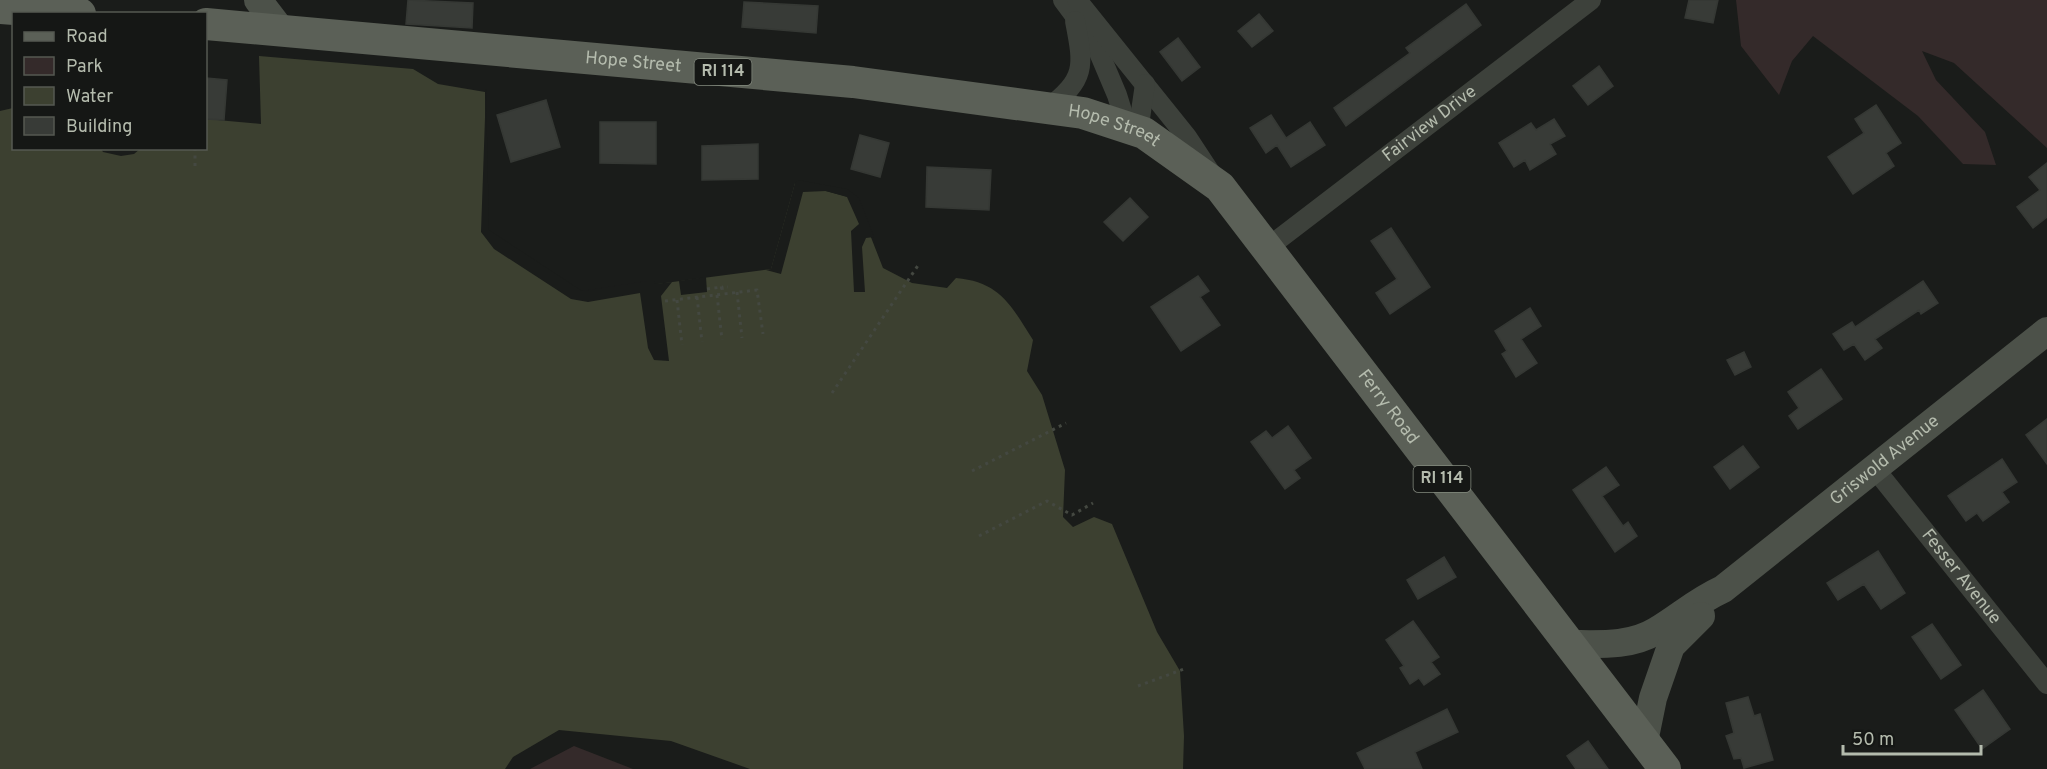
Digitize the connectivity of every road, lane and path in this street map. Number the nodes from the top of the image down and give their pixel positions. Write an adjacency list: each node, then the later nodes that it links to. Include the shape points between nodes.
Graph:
1 (258, 0): 7 (street)
2 (1591, 0): 14 (street, Fairview Drive)
3 (1071, 5): 8 (street); 9 (street, via 1081,52 1079,71 1074,86); 10 (street, via 1095,43)
4 (0, 8): 5 (main road)
5 (53, 12)
6 (207, 24): 7 (main road, Hope Street / RI 114)
7 (281, 30): 9 (main road, Hope Street / RI 114, via 853,82)
8 (1145, 84): 10 (street); 13 (street)
9 (1047, 109): 10 (main road, Hope Street / RI 114, via 1083,113)
10 (1133, 130): 13 (main road, Hope Street / RI 114, via 1144,133)
11 (195, 150): 12 (path)
12 (195, 167)
13 (1220, 187): 14 (main road, Ferry Road / RI 114)
14 (1266, 249): 38 (main road, Ferry Road / RI 114)
15 (919, 264): 31 (path)
16 (722, 287): 17 (path); 18 (path); 20 (path)
17 (728, 287)
18 (707, 289)
19 (737, 292): 20 (path); 26 (path, via 757,290); 27 (path)
20 (723, 294): 21 (path)
21 (717, 295): 22 (path); 28 (path)
22 (697, 297): 23 (path); 29 (path)
23 (677, 300): 24 (path); 30 (path)
24 (665, 301)
25 (2047, 331): 33 (street, Griswold Avenue)
26 (764, 334)
27 (742, 338)
28 (722, 340)
29 (702, 342)
30 (682, 345)
31 (832, 393)
32 (1066, 423): 34 (path)
33 (1875, 469): 37 (street, Griswold Avenue); 40 (street, Fesser Avenue)
34 (972, 471)
35 (1093, 503): 36 (path, via 1072,515 1047,501)
36 (979, 536)
37 (1723, 589): 38 (street, via 1697,601 1654,632 1625,642); 42 (street, via 1710,608 1671,646 1653,698)
38 (1569, 644): 42 (main road, Ferry Road / RI 114)
39 (1184, 669): 41 (path)
40 (2047, 684)
41 (1138, 686)
42 (1644, 742): 43 (main road, Ferry Road / RI 114)
43 (1665, 769)

